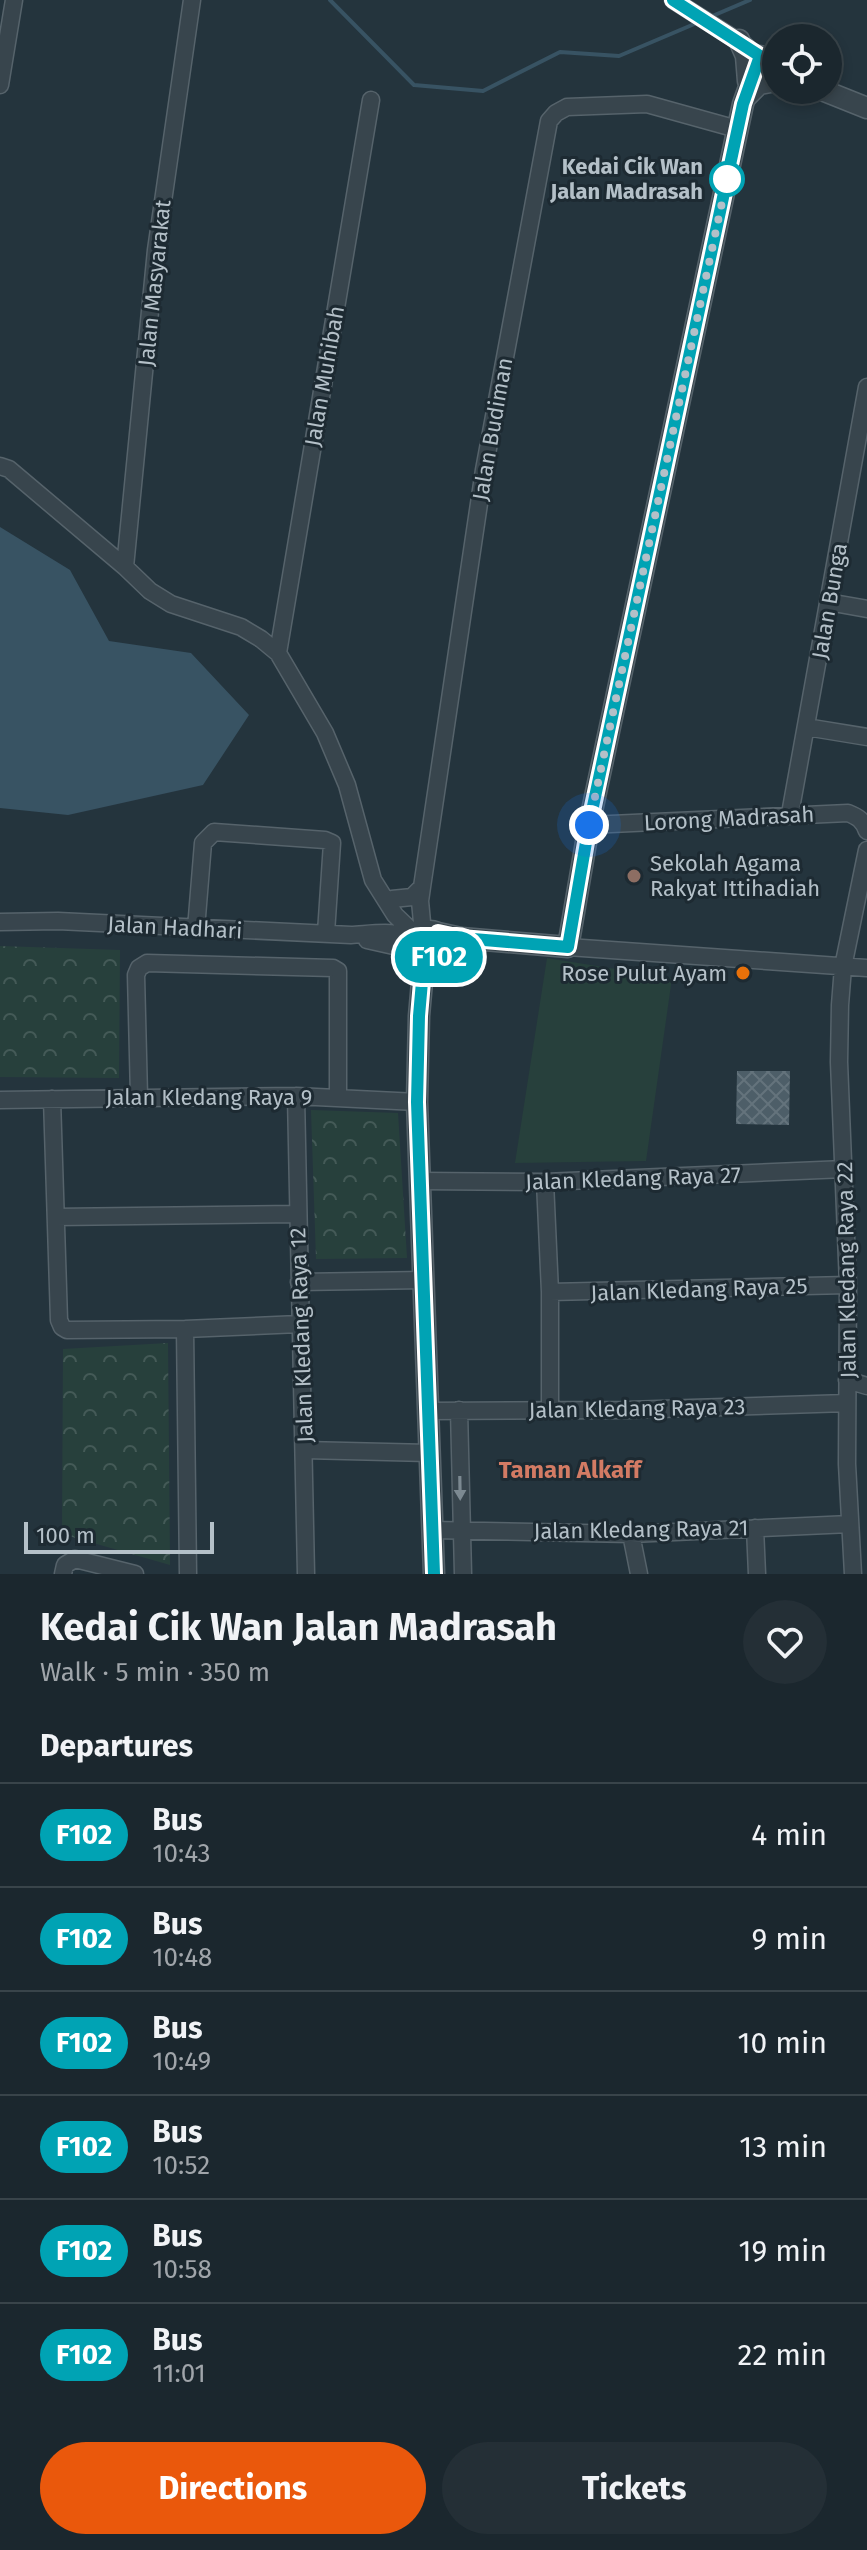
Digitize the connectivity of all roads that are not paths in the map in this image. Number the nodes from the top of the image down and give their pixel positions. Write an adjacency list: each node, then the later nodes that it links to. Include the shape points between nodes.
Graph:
1 (14, 0): 8 (street)
2 (192, 0): 16 (street, Jalan Masyarakat, via 156,250)
3 (679, 3): 4 (street)
4 (733, 37): 5 (street); 9 (street, via 746,56)
5 (762, 56)
6 (762, 69): 9 (street)
7 (762, 83): 9 (street)
8 (0, 85)
9 (746, 92): 13 (street)
10 (842, 98): 12 (street)
11 (371, 100): 19 (street, Jalan Muhibah)
12 (864, 106)
13 (737, 129): 23 (street); 26 (street, Jalan Budiman, via 647,104 567,107 549,121 484,470)
14 (867, 387): 17 (street, Jalan Bunga)
15 (0, 466): 16 (street)
16 (125, 567): 19 (street, via 171,604 241,627)
17 (828, 602): 18 (street); 20 (street, Jalan Bunga)
18 (867, 609)
19 (278, 653): 27 (street, via 325,733 347,785 373,880)
20 (806, 727): 21 (street); 22 (street, Jalan Bunga)
21 (867, 737)
22 (790, 814): 23 (street, Lorong Madrasah); 24 (street, Lorong Madrasah, via 848,813)
23 (589, 825): 33 (street)
24 (866, 827)
25 (867, 850): 34 (street)
26 (422, 887): 27 (street, via 412,897); 32 (street, Jalan Budiman)
27 (389, 901): 31 (street, via 379,921); 32 (street)
28 (0, 922): 29 (street, Jalan Hadhari)
29 (196, 929): 30 (street, Jalan Hadhari); 30 (street, via 203,843 214,832 332,843)
30 (326, 933): 31 (street, Jalan Hadhari)
31 (356, 935): 32 (street, Jalan Hadhari)
32 (427, 945): 33 (street, via 509,942); 41 (street, via 432,972 419,1016)
33 (568, 947): 34 (street)
34 (843, 967): 35 (street); 42 (street, Jalan Kledang Raya 22, via 839,1062)
35 (867, 968)
36 (139, 1096): 37 (street, Jalan Kledang Raya 9); 38 (street, via 136,975 147,963 338,971); 39 (street, Jalan Kledang Raya 9)
37 (296, 1096): 38 (street, Jalan Kledang Raya 9); 45 (street, Jalan Kledang Raya 12)
38 (338, 1097): 41 (street, Jalan Kledang Raya 9)
39 (52, 1099): 40 (street, Jalan Kledang Raya 9); 46 (street)
40 (0, 1100)
41 (417, 1102): 43 (street)
42 (845, 1169): 44 (street, Jalan Kledang Raya 27); 49 (street, Jalan Kledang Raya 22)
43 (420, 1181): 44 (street, Jalan Kledang Raya 27); 47 (street)
44 (545, 1182): 50 (street)
45 (297, 1214): 46 (street); 48 (street, Jalan Kledang Raya 12)
46 (56, 1217): 52 (street, via 62,1327)
47 (425, 1280): 48 (street); 58 (street)
48 (299, 1282): 51 (street, Jalan Kledang Raya 12)
49 (848, 1285): 50 (street, Jalan Kledang Raya 25); 53 (street, Jalan Kledang Raya 22)
50 (550, 1292): 57 (street)
51 (299, 1324): 52 (street); 59 (street, Jalan Kledang Raya 12)
52 (185, 1329): 68 (street)
53 (847, 1380): 54 (street); 55 (street, Jalan Kledang Raya 22)
54 (867, 1386)
55 (847, 1403): 57 (street, Jalan Kledang Raya 23); 61 (street, Jalan Kledang Raya 22)
56 (459, 1410): 57 (street, Jalan Kledang Raya 23); 58 (street, Jalan Kledang Raya 23); 63 (street, one-way to 63)
57 (550, 1410)
58 (428, 1411): 60 (street)
59 (304, 1450): 60 (street); 69 (street, Jalan Kledang Raya 12)
60 (429, 1453): 64 (street)
61 (850, 1524): 62 (street, Jalan Kledang Raya 21); 74 (street, Jalan Kledang Raya 22)
62 (755, 1528): 65 (street, Jalan Kledang Raya 21); 73 (street)
63 (460, 1529): 64 (street, Jalan Kledang Raya 21); 65 (street, Jalan Kledang Raya 21); 71 (street)
64 (432, 1530): 70 (street)
65 (631, 1534): 72 (street)
66 (63, 1574): 67 (street, via 65,1565 75,1559)
67 (135, 1574)
68 (188, 1574)
69 (306, 1574)
70 (434, 1574)
71 (463, 1574)
72 (639, 1574)
73 (757, 1574)
74 (853, 1574)

